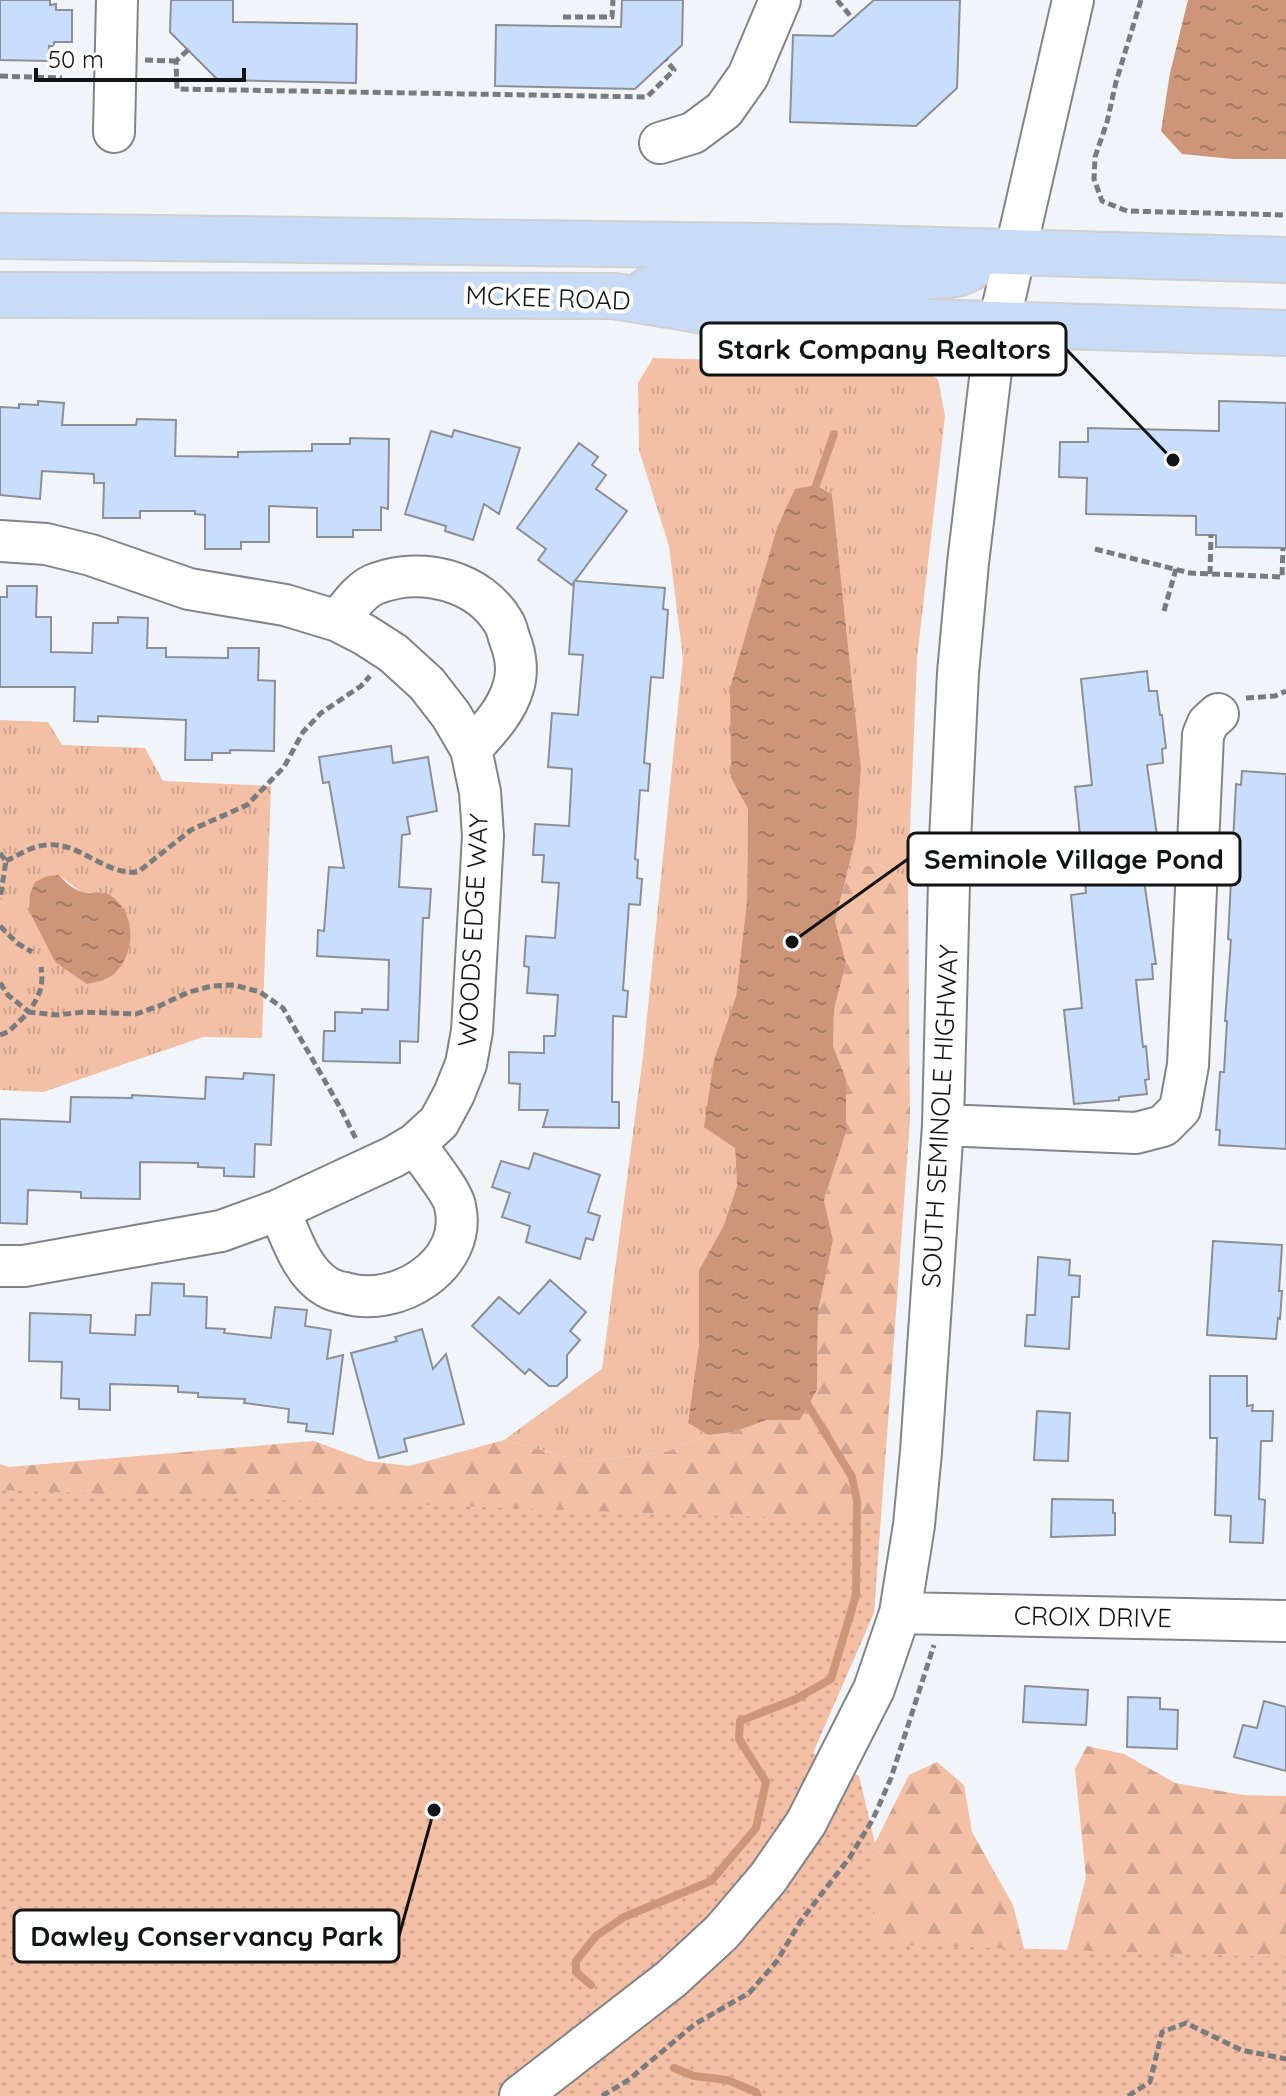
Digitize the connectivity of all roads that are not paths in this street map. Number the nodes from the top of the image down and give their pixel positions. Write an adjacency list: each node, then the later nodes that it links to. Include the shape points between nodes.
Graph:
1 (117, 0): 4 (street)
2 (780, 0): 5 (street, via 748,76 724,110 693,133)
3 (1073, 0): 7 (street, SOUTH SEMINOLE HIGHWAY)
4 (114, 132)
5 (660, 143)
6 (0, 236): 7 (main road, MCKEE ROAD)
7 (1014, 252): 8 (main road, MCKEE ROAD); 10 (main road, via 956,274 903,280 720,277); 11 (street, SOUTH SEMINOLE HIGHWAY)
8 (1286, 260)
9 (0, 295): 10 (main road, MCKEE ROAD)
10 (614, 296): 11 (main road, MCKEE ROAD, via 735,316)
11 (999, 323): 12 (main road, MCKEE ROAD); 17 (street, SOUTH SEMINOLE HIGHWAY, via 958,673)
12 (1286, 333)
13 (0, 541): 14 (street, WOODS EDGE WAY, via 76,551 189,589 285,605)
14 (338, 621): 16 (street, WOODS EDGE WAY, via 393,653 427,684); 16 (street, via 375,583 416,576 458,584 484,599 503,623 516,654 514,686 506,705)
15 (1218, 714): 17 (street, via 1203,735 1188,1065 1180,1109 1163,1126 1136,1133)
16 (471, 749): 18 (street, WOODS EDGE WAY, via 483,836 472,1031 454,1094 439,1122)
17 (943, 1125): 21 (street, SOUTH SEMINOLE HIGHWAY, via 921,1452)
18 (415, 1144): 19 (street, WOODS EDGE WAY); 19 (street, via 455,1203 457,1223 442,1262 407,1288 354,1296 328,1288 308,1270)
19 (279, 1210): 20 (street, WOODS EDGE WAY, via 221,1231)
20 (0, 1266)
21 (900, 1613): 22 (street, CROIX DRIVE); 23 (street, SOUTH SEMINOLE HIGHWAY, via 874,1689 806,1823 768,1878 722,1932 671,1979)
22 (1286, 1621)
23 (520, 2096)

